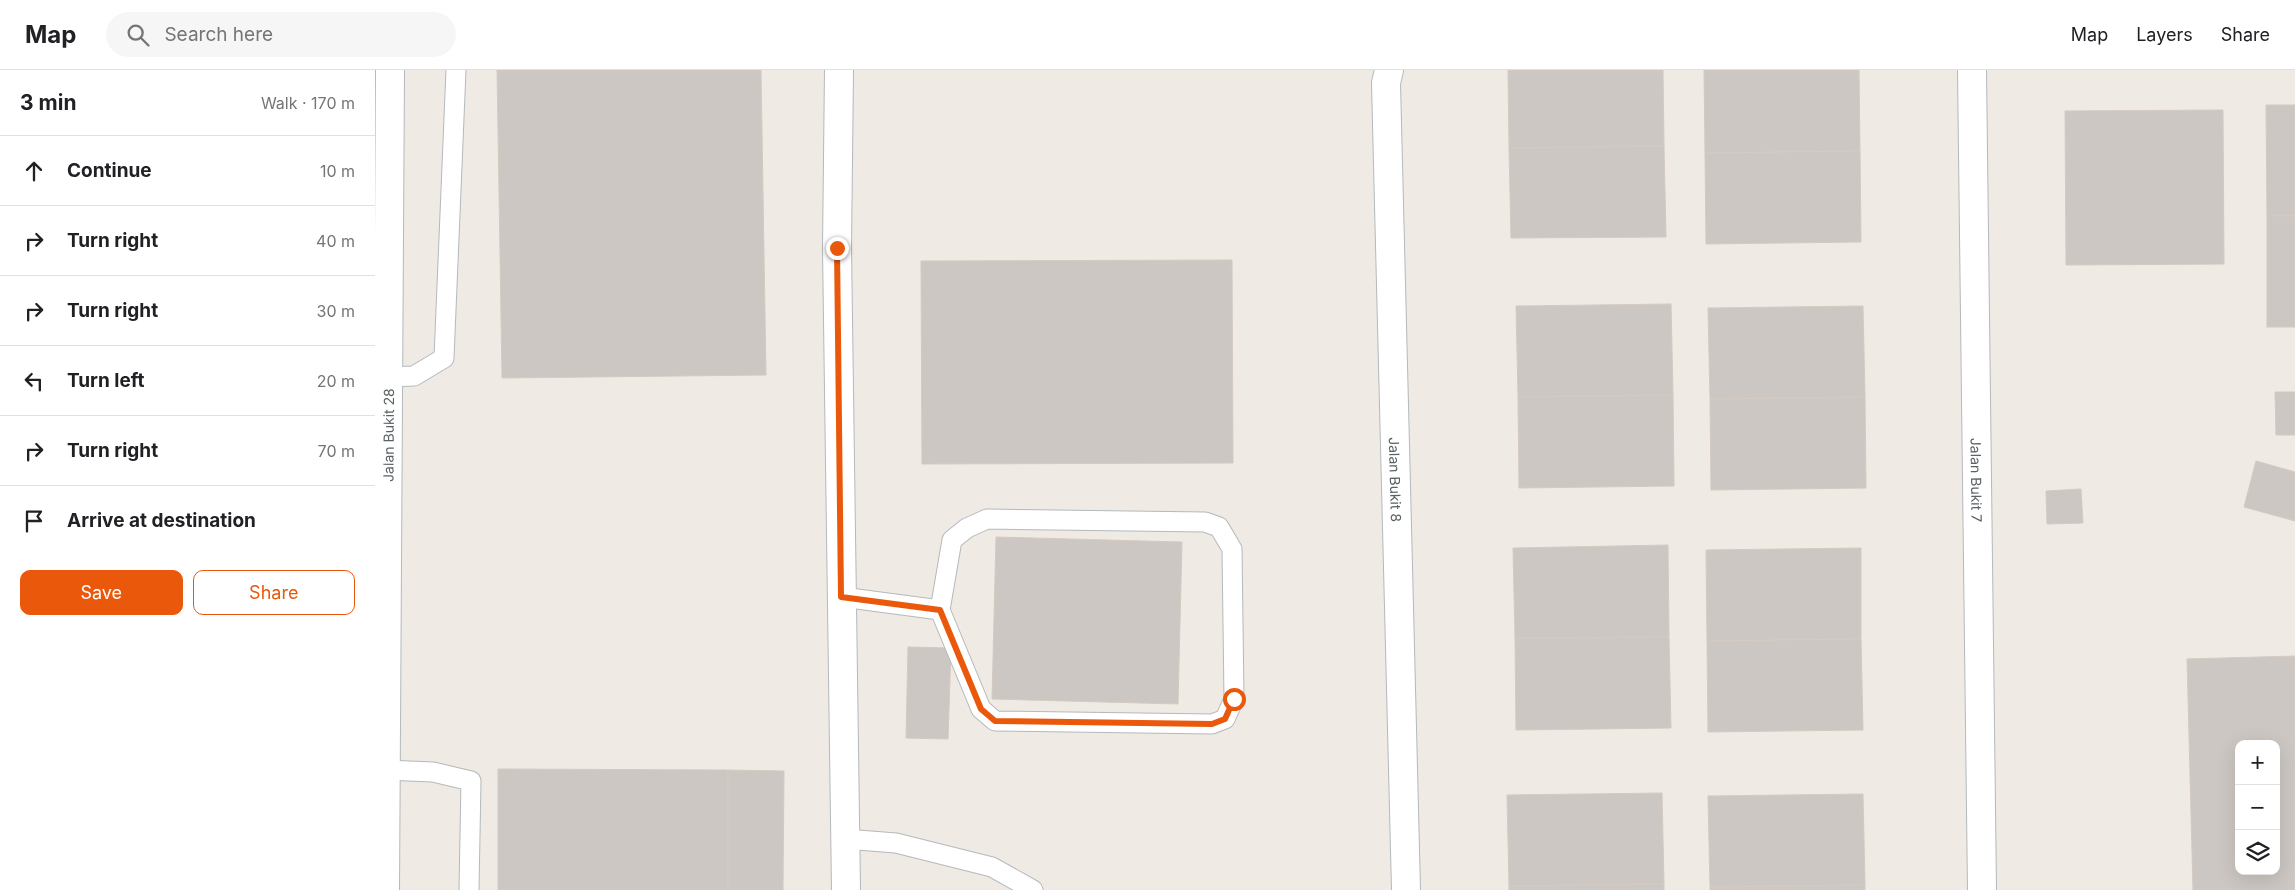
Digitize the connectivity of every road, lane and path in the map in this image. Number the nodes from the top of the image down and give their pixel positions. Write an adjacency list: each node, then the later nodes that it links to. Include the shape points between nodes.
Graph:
1 (390, 70): 6 (street, Jalan Bukit 28)
2 (456, 70): 8 (lane, via 444,358 414,376)
3 (839, 70): 10 (street, via 837,248)
4 (1972, 70): 19 (street, Jalan Bukit 7)
5 (1387, 74): 18 (street, Jalan Bukit 8)
6 (382, 149): 7 (street, Jalan Bukit 28)
7 (382, 290): 8 (street, Jalan Bukit 28)
8 (388, 377): 9 (street, Jalan Bukit 28)
9 (381, 593): 12 (street, Jalan Bukit 28)
10 (841, 597): 11 (lane); 13 (street)
11 (940, 610): 11 (lane, via 952,540 967,528 987,519 1205,522 1219,527 1232,549 1234,699 1225,719 1212,724 995,721 981,709)
12 (385, 770): 14 (street, Jalan Bukit 28); 15 (lane, via 433,772 471,781)
13 (845, 839): 16 (street); 17 (lane, via 896,843 992,866)
14 (385, 890)
15 (469, 890)
16 (846, 890)
17 (1033, 890)
18 (1406, 890)
19 (1982, 890)

